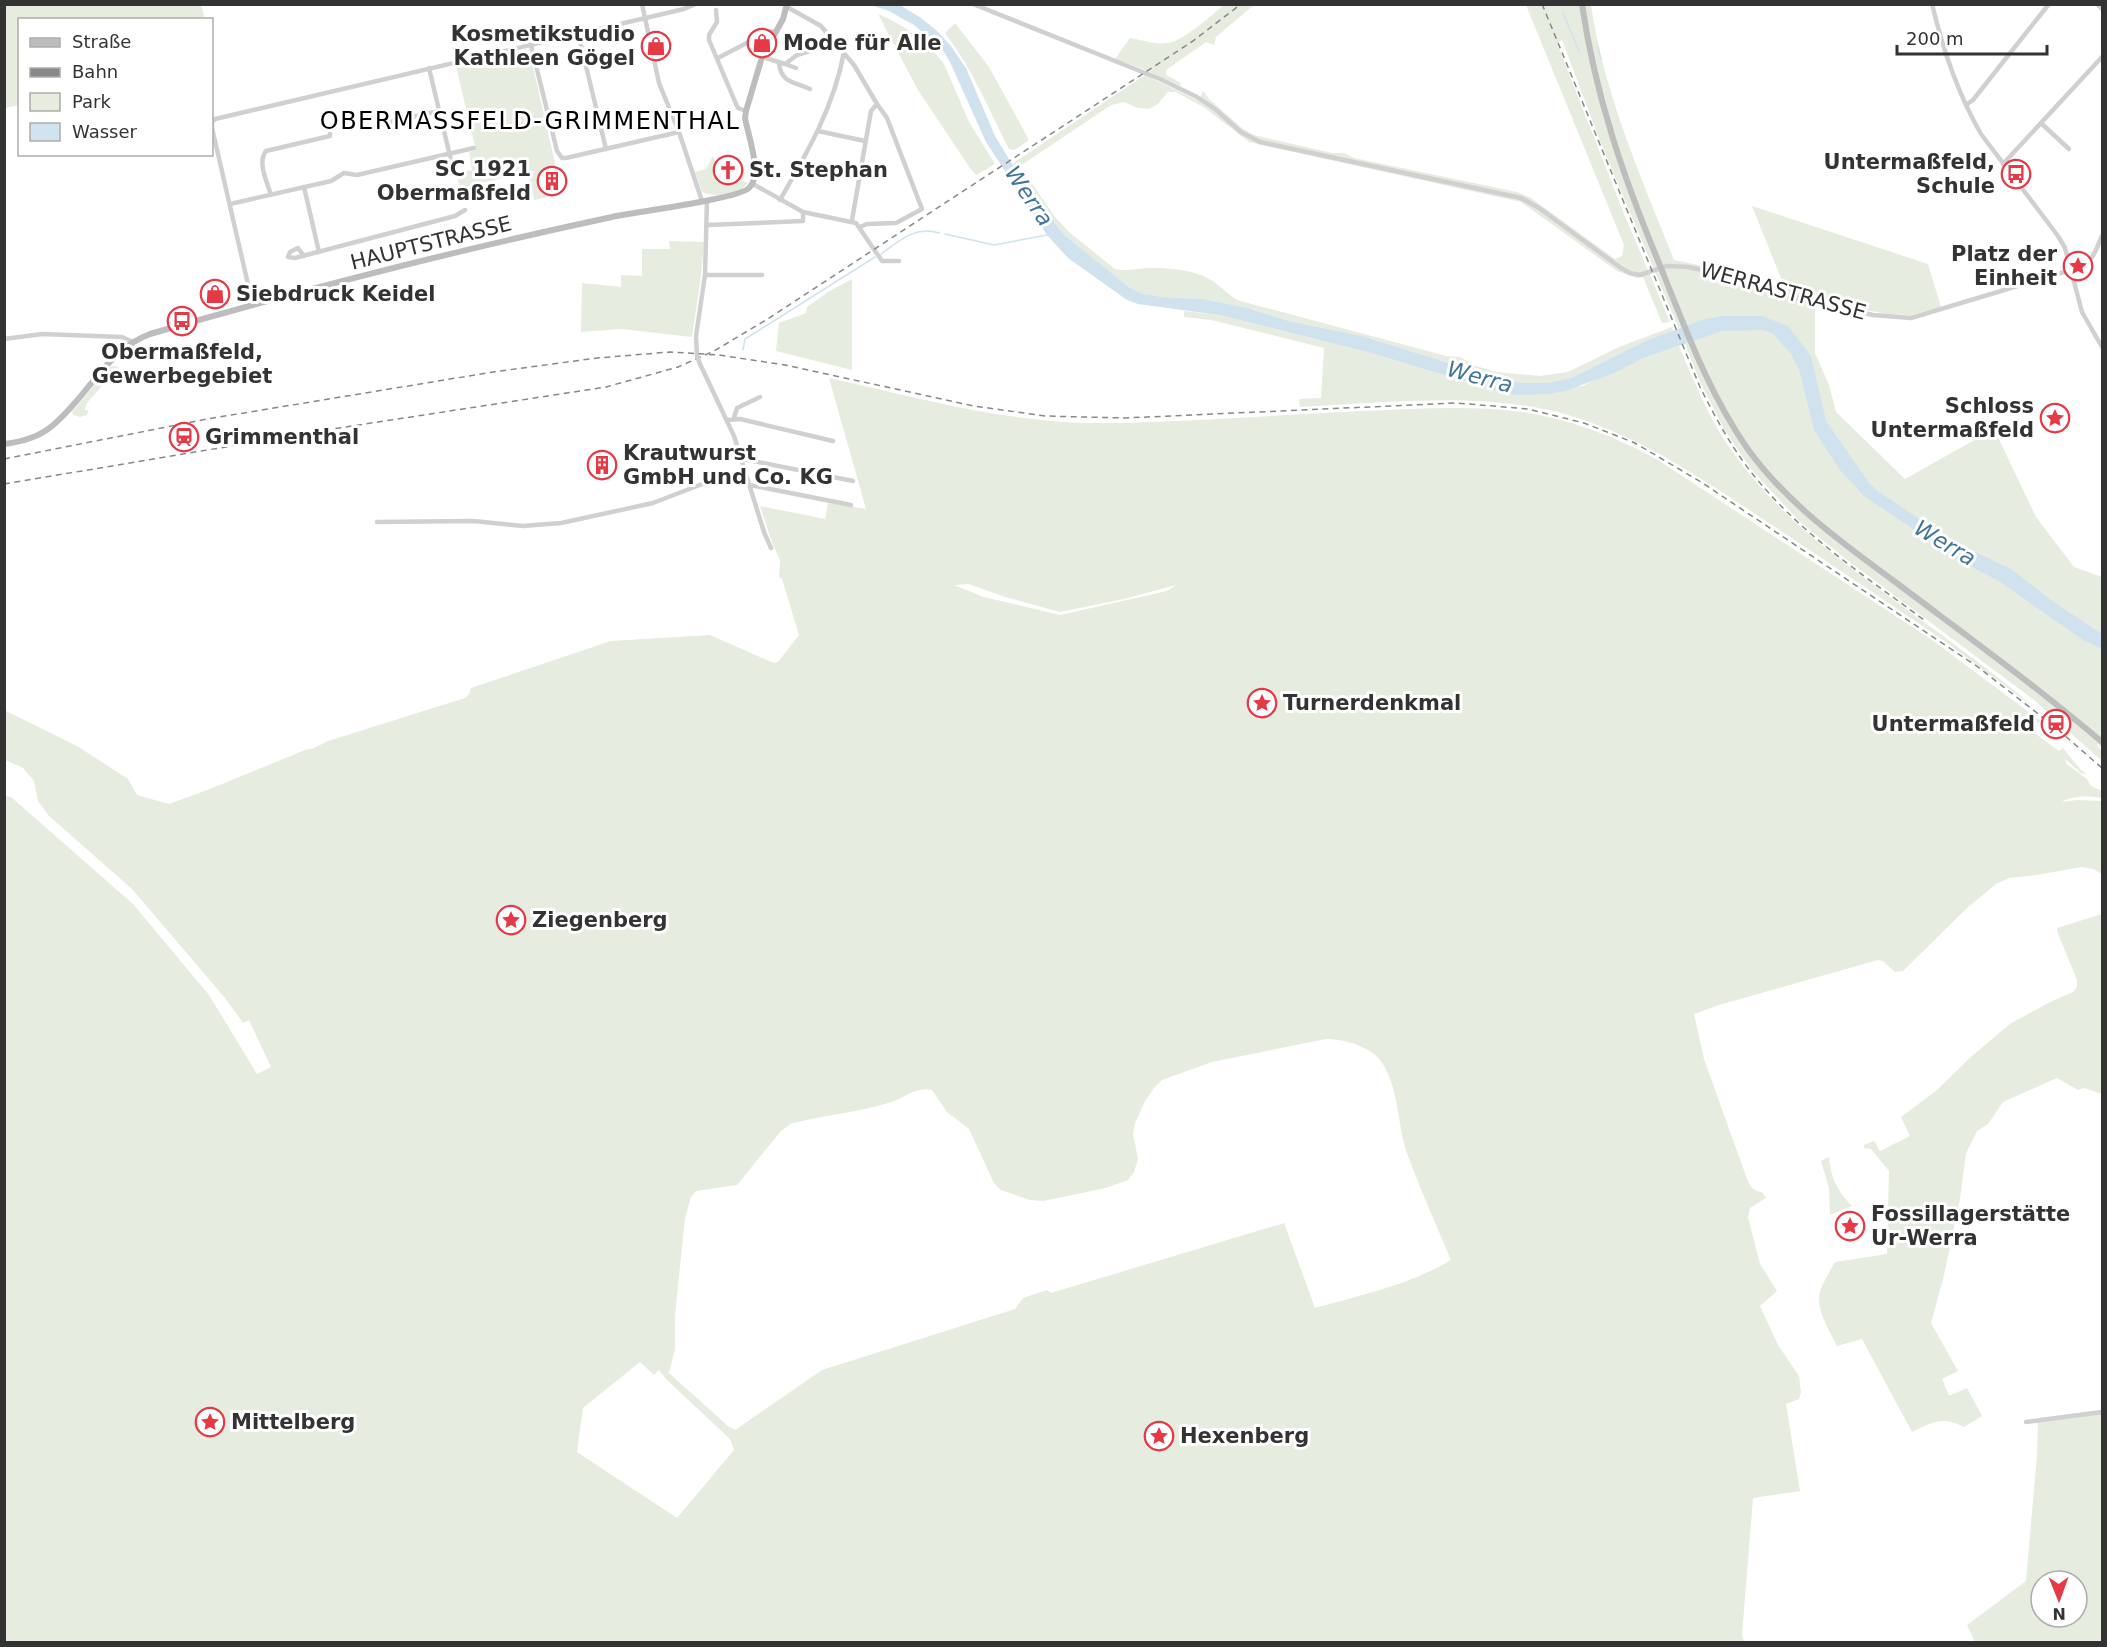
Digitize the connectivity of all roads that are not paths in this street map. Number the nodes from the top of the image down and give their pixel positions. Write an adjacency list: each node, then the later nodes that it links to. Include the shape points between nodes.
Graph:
1 (642, 4): 11 (street)
2 (696, 4): 11 (street)
3 (973, 4): 57 (street, WERRASTRASSE, via 1160,79 1197,97 1250,138 1521,198 1635,275 1667,266 1703,270 1788,296 1873,315 1911,318)
4 (1582, 4): 76 (main road, bridge, via 1589,50 1625,178 1698,358 1748,449 1782,490 1831,534)
5 (1932, 4): 25 (street)
6 (2049, 4): 25 (street)
7 (2097, 4): 9 (street)
8 (787, 6): 12 (main road); 16 (street, via 821,26)
9 (2103, 9)
10 (716, 10): 19 (street, via 717,22 709,40)
11 (645, 18): 13 (street); 33 (street, via 659,83)
12 (777, 31): 17 (main road); 19 (street)
13 (578, 33): 14 (street); 37 (street)
14 (531, 45): 21 (street); 37 (street, via 559,155 566,158)
15 (816, 49): 20 (street)
16 (844, 52): 24 (street); 31 (street, via 834,95)
17 (762, 57): 20 (street); 27 (main road)
18 (2103, 57): 30 (street)
19 (718, 58): 27 (street, via 738,108)
20 (782, 64): 22 (street); 23 (street, via 783,77)
21 (429, 68): 26 (street); 28 (street)
22 (796, 68)
23 (810, 89)
24 (877, 104): 35 (street, via 871,111); 52 (street, via 887,118 922,209 896,223)
25 (1966, 105): 40 (street)
26 (439, 111): 29 (street); 39 (street)
27 (746, 111): 42 (main road, via 755,167)
28 (213, 121)
29 (376, 123)
30 (2042, 124): 38 (street); 40 (street)
31 (818, 131): 35 (street); 46 (street)
32 (213, 132): 47 (street)
33 (679, 132): 37 (street); 45 (street)
34 (330, 134): 44 (street, via 264,153 262,162)
35 (865, 141): 50 (street)
36 (474, 148): 39 (street)
37 (606, 149)
38 (2069, 150)
39 (449, 153): 41 (street); 43 (street, via 357,175 344,173 331,181)
40 (2003, 164): 57 (street, via 2058,236)
41 (454, 173)
42 (753, 184): 45 (main road, HAUPTSTRASSE, via 736,195); 46 (street)
43 (304, 187): 44 (street); 54 (street)
44 (271, 195): 47 (street)
45 (705, 200): 51 (street); 60 (main road, HAUPTSTRASSE, via 519,237)
46 (780, 200): 49 (street)
47 (230, 204): 60 (street)
48 (465, 210): 54 (street, via 455,216)
49 (803, 212): 50 (street); 51 (street, via 803,221)
50 (852, 220): 52 (street)
51 (708, 225): 58 (street)
52 (860, 227): 56 (street, via 882,261)
53 (2102, 237): 57 (street, WERRASTRASSE, via 2087,264)
54 (319, 252): 55 (street)
55 (304, 256)
56 (899, 261)
57 (2071, 269): 63 (street, via 2082,312)
58 (705, 275): 59 (street); 66 (street, bridge, via 697,356)
59 (762, 275)
60 (253, 306): 62 (main road, HAUPTSTRASSE)
61 (4, 339): 62 (street, via 51,334)
62 (133, 342): 68 (main road, HAUPTSTRASSE, via 53,426 25,440)
63 (2103, 347)
64 (760, 396): 65 (street, via 737,408)
65 (734, 418): 66 (street); 67 (street)
66 (727, 420): 69 (street)
67 (833, 441)
68 (4, 444)
69 (743, 459): 70 (street); 71 (street)
70 (746, 471): 72 (street); 74 (street, via 652,503 561,523 523,526 474,521)
71 (853, 482)
72 (750, 485): 73 (street); 75 (street)
73 (851, 505)
74 (377, 522)
75 (771, 548)
76 (2103, 742)
77 (2103, 1412): 78 (street)
78 (2026, 1422)

